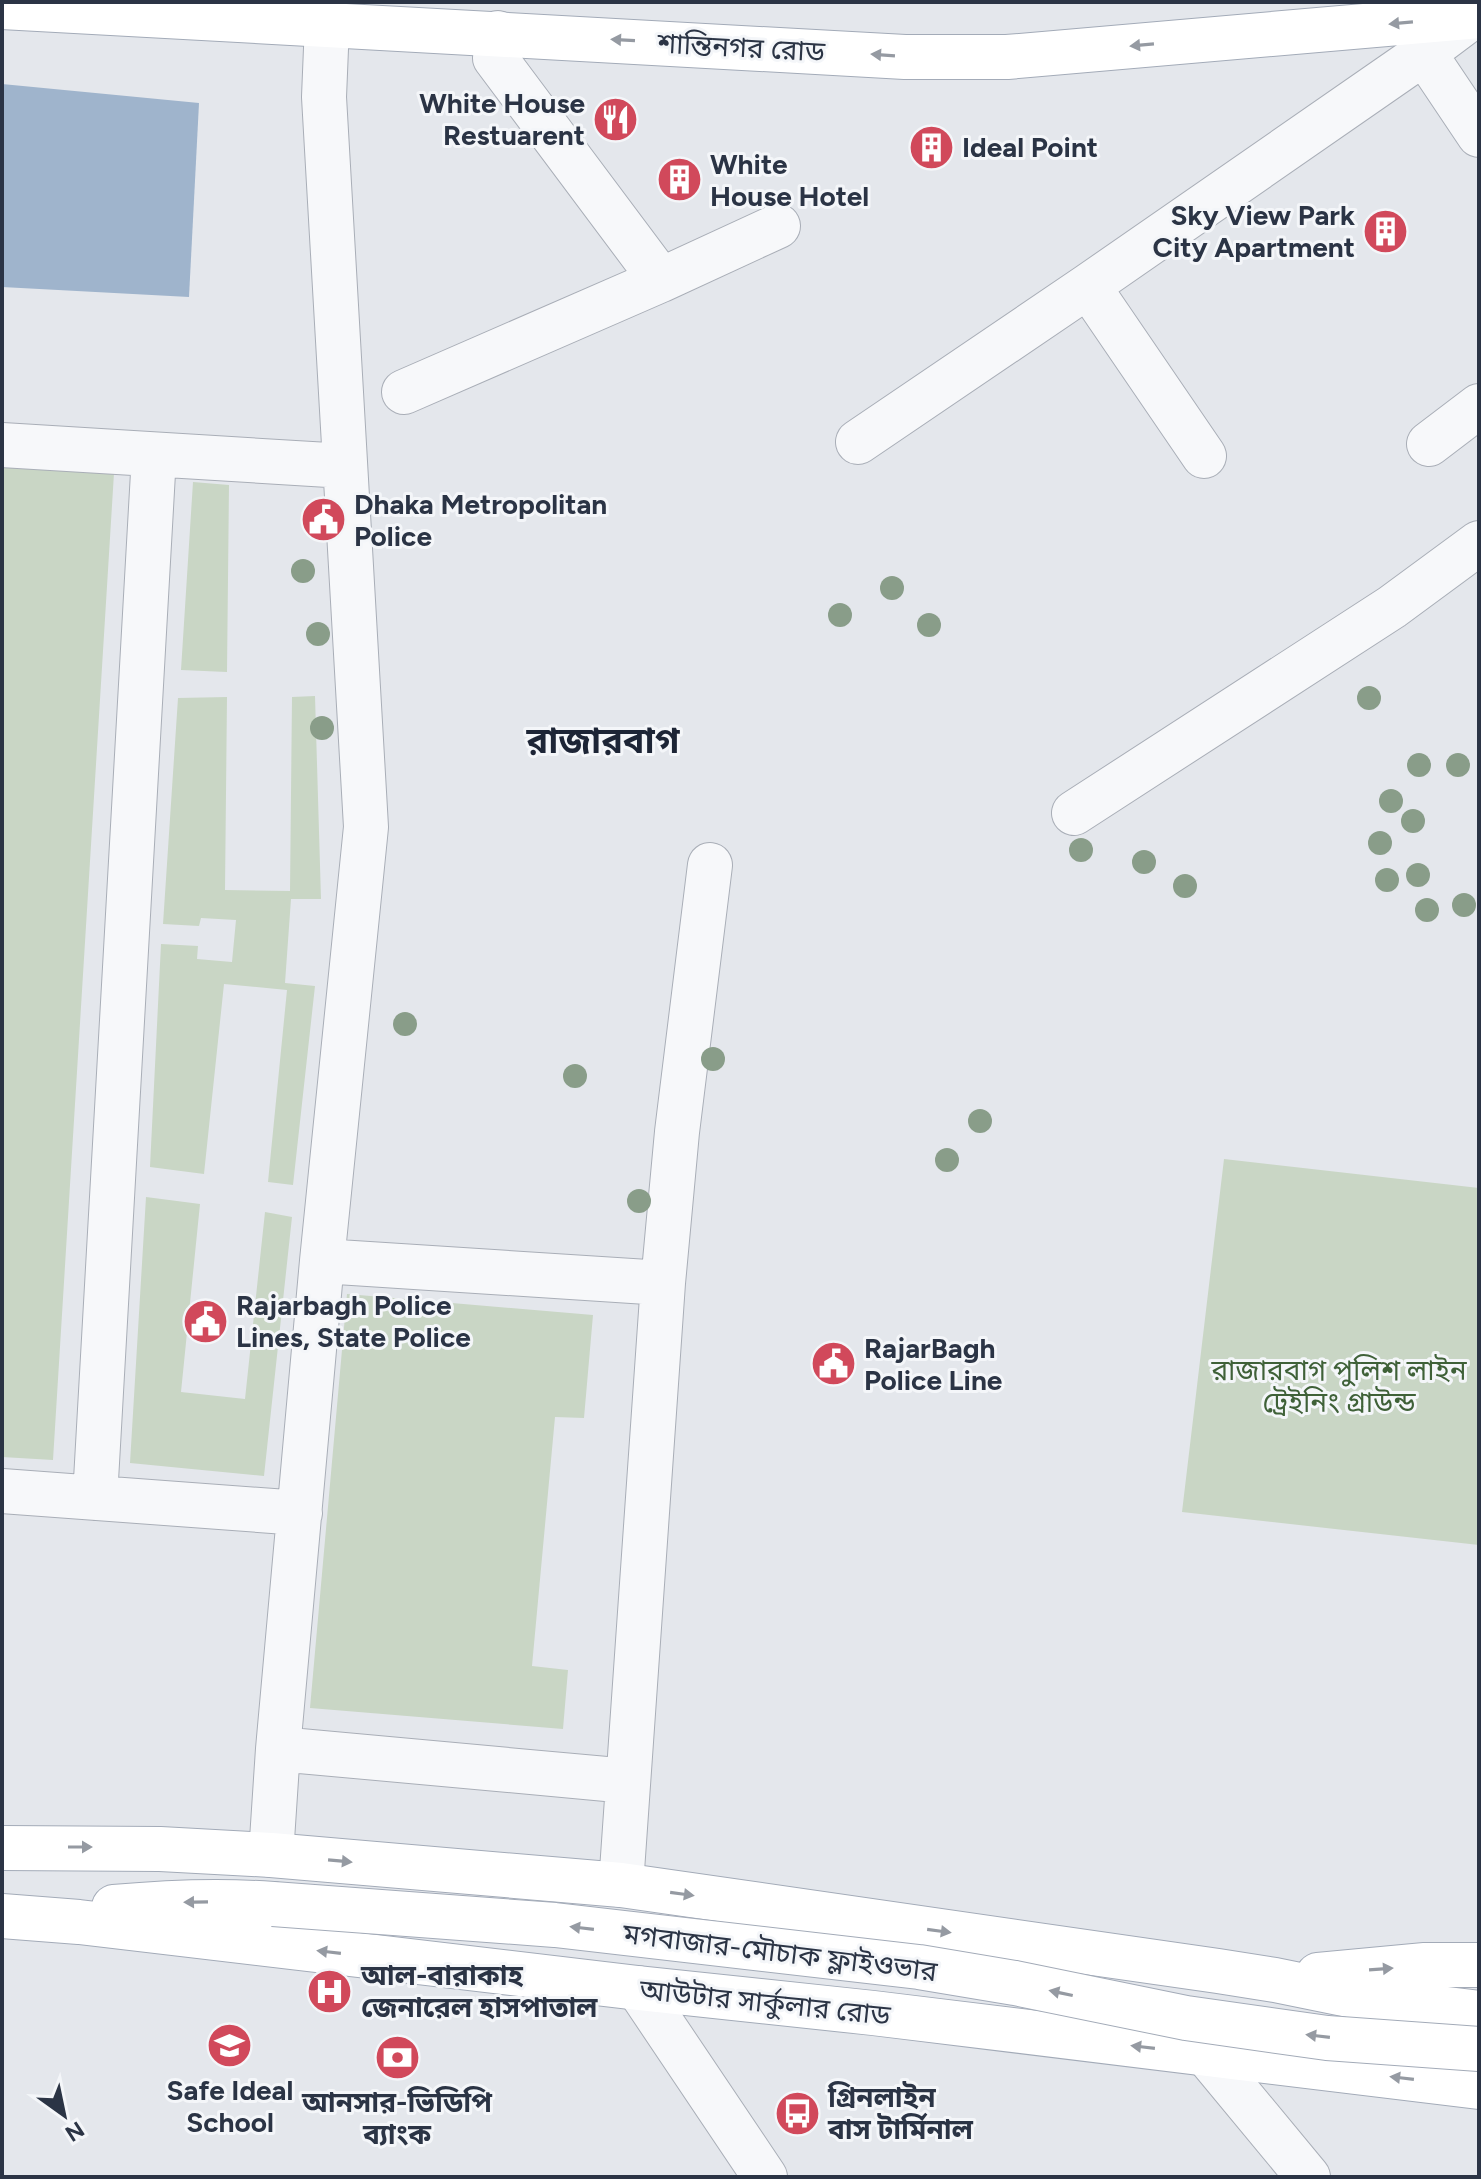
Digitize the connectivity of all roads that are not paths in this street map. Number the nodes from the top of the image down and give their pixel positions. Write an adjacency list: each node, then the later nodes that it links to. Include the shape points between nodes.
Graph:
1 (2, 7): 2 (main road, শান্তিনগর রোড)
2 (328, 13): 4 (main road, শান্তিনগর রোড); 17 (street, via 324,97)
3 (1476, 16): 4 (main road, শান্তিনগর রোড, one-way to 4, via 1007,57 905,57); 5 (street)
4 (498, 33): 8 (street, via 495,58)
5 (1424, 53): 6 (street); 9 (street)
6 (1479, 135)
7 (778, 226): 8 (street)
8 (661, 280): 10 (street)
9 (1088, 286): 12 (street); 16 (street)
10 (404, 392)
11 (1479, 406): 13 (street)
12 (858, 442)
13 (1429, 444)
14 (2, 445): 15 (street)
15 (154, 455): 17 (street); 24 (street)
16 (1204, 456)
17 (345, 466): 21 (street, via 366,827)
18 (1479, 543): 19 (street, via 1392,607)
19 (1074, 813)
20 (710, 865): 22 (street)
21 (322, 1261): 22 (street); 25 (street)
22 (663, 1283): 27 (street)
23 (2, 1491): 24 (street)
24 (95, 1498): 25 (street)
25 (300, 1513): 26 (street)
26 (278, 1749): 27 (street); 29 (street)
27 (628, 1781): 30 (street)
28 (2, 1848): 29 (main road, one-way to 29)
29 (271, 1855): 30 (main road, one-way to 30)
30 (621, 1885): 34 (main road, one-way to 34)
31 (2, 1916): 32 (main road, আউটার সার্কুলার রোড)
32 (79, 1922): 36 (main road, আউটার সার্কুলার রোড, one-way to 32); 38 (main road, মগবাজার-মৌচাক ফ্লাইওভার, one-way to 32, bridge, via 1327,2038 1186,2018 919,1967 555,1925 229,1901 114,1907)
33 (1479, 1965): 35 (main road, one-way to 33)
34 (1218, 1971): 35 (main road); 39 (main road)
35 (1275, 1980): 37 (main road, via 1373,2000)
36 (638, 1988): 39 (main road, আউটার সার্কুলার রোড, one-way to 36); 41 (street)
37 (1479, 2013)
38 (1479, 2049)
39 (1207, 2055): 40 (main road, আউটার সার্কুলার রোড, one-way to 39); 42 (street)
40 (1479, 2087)
41 (765, 2177)
42 (1308, 2177)

